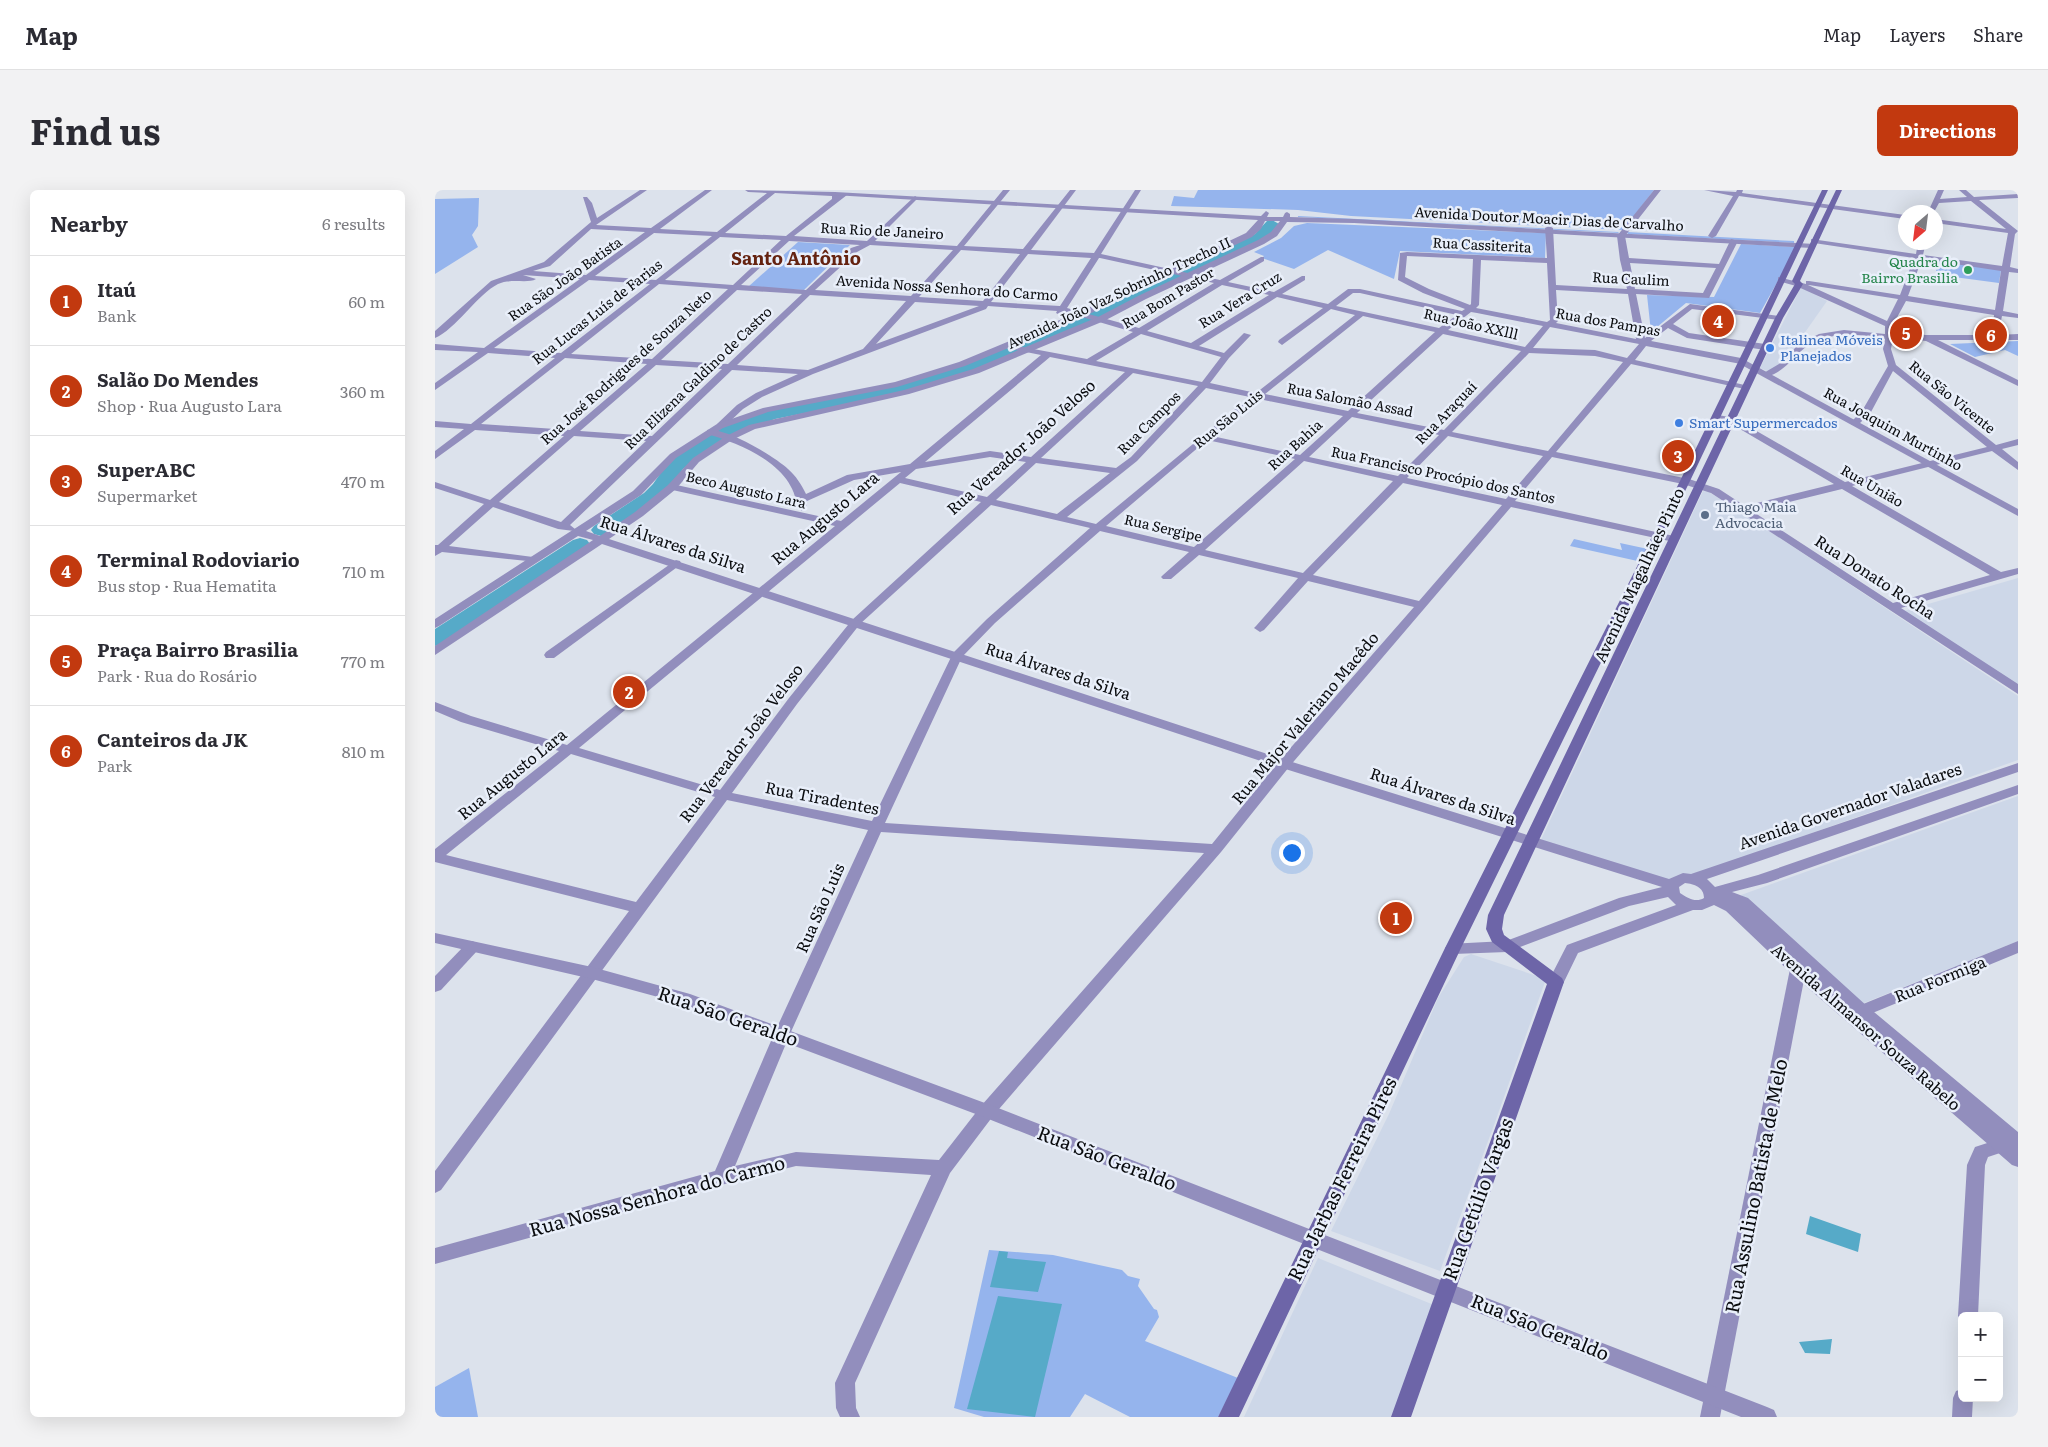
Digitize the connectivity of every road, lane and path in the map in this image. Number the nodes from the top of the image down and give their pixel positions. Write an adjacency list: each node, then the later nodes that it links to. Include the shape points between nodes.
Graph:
1 (644, 190): 37 (street)
2 (709, 190): 39 (street, Rua São João Batista)
3 (748, 190): 14 (street, Avenida Doutor Moacir Dias de Carvalho)
4 (827, 190): 16 (street, Avenida Doutor Moacir Dias de Carvalho)
5 (1007, 190): 21 (street)
6 (1073, 190): 23 (street)
7 (1138, 190): 26 (street)
8 (1657, 190): 43 (street)
9 (1707, 190): 15 (street)
10 (1825, 190): 24 (main road, Avenida Magalhães Pinto)
11 (1839, 190): 27 (main road, Avenida Magalhães Pinto)
12 (1941, 190): 22 (street)
13 (1962, 190): 20 (street)
14 (775, 191): 16 (street, Avenida Doutor Moacir Dias de Carvalho); 42 (street, Rua Lucas Luís de Farias)
15 (1739, 192): 24 (street); 44 (street)
16 (842, 193): 17 (street, Avenida Doutor Moacir Dias de Carvalho); 45 (street, Rua José Rodrigues de Souza Neto)
17 (913, 194): 21 (street, Avenida Doutor Moacir Dias de Carvalho); 28 (street); 35 (street)
18 (2018, 196): 20 (street)
19 (585, 198): 37 (street, via 591,206)
20 (1973, 199): 22 (street); 40 (street)
21 (998, 201): 23 (street, Avenida Doutor Moacir Dias de Carvalho); 51 (street)
22 (1936, 201): 25 (street)
23 (1062, 204): 26 (street, Avenida Doutor Moacir Dias de Carvalho); 53 (street)
24 (1817, 205): 27 (street); 32 (main road, Avenida Magalhães Pinto)
25 (1934, 205)
26 (1127, 207): 29 (street, Avenida Doutor Moacir Dias de Carvalho); 54 (street)
27 (1831, 207): 31 (street); 33 (main road, Avenida Magalhães Pinto)
28 (891, 210)
29 (1266, 215): 30 (street, Avenida Doutor Moacir Dias de Carvalho); 62 (street, via 1249,235)
30 (1285, 216): 38 (street, Avenida Doutor Moacir Dias de Carvalho); 65 (street, Avenida João Vaz Sobrinho Trecho II, via 1268,238)
31 (1898, 216)
32 (1811, 218): 33 (main road); 48 (main road, Avenida Magalhães Pinto)
33 (1824, 220): 49 (main road, Avenida Magalhães Pinto)
34 (879, 221): 35 (street)
35 (890, 222): 47 (street)
36 (1943, 222): 40 (street)
37 (592, 225): 39 (street, Rua Rio de Janeiro); 64 (street, via 553,260)
38 (1550, 230): 43 (street, Avenida Doutor Moacir Dias de Carvalho); 59 (street)
39 (654, 231): 42 (street, Rua Rio de Janeiro); 69 (street, Rua São João Batista)
40 (2015, 231): 61 (street)
41 (867, 232): 50 (street)
42 (718, 234): 45 (street, Rua Rio de Janeiro); 72 (street, Rua Lucas Luís de Farias)
43 (1623, 234): 44 (street, Avenida Doutor Moacir Dias de Carvalho); 46 (street, Avenida Doutor Moacir Dias de Carvalho); 58 (street)
44 (1712, 236): 48 (street, Avenida Doutor Moacir Dias de Carvalho)
45 (788, 238): 50 (street, Rua Rio de Janeiro); 74 (street, Rua José Rodrigues de Souza Neto)
46 (1734, 242): 48 (street, Avenida Doutor Moacir Dias de Carvalho); 60 (street)
47 (869, 243): 50 (street, Rua Elizena Galdino de Castro); 51 (street, Rua Rio de Janeiro)
48 (1799, 243): 49 (street); 68 (main road, Avenida Magalhães Pinto)
49 (1813, 244): 55 (street); 71 (main road, Avenida Magalhães Pinto)
50 (855, 246): 76 (street, Rua Elizena Galdino de Castro)
51 (959, 248): 53 (street, Rua Rio de Janeiro); 79 (street)
52 (1920, 250): 55 (street)
53 (1025, 252): 54 (street, Rua Rio de Janeiro); 80 (street)
54 (1096, 256): 62 (street, Rua Rio de Janeiro); 82 (street)
55 (1919, 256): 61 (street); 78 (street)
56 (1477, 257): 59 (street, Rua Cassiterita); 83 (street, via 1475,305); 83 (street, Rua Cassiterita, via 1403,255 1401,278)
57 (1261, 259): 70 (street, Rua Bom Pastor)
58 (1624, 260): 60 (street); 75 (street)
59 (1552, 261): 73 (street)
60 (1722, 266): 75 (street, Rua Caulim, via 1707,296)
61 (2005, 269): 63 (street); 85 (street)
62 (1174, 271): 65 (street, Rua Rio de Janeiro); 86 (street)
63 (2018, 271)
64 (522, 273): 66 (street); 69 (street, Avenida Nossa Senhora do Carmo)
65 (1190, 275): 70 (street, Rua João XXlll); 90 (street, Avenida João Vaz Sobrinho Trecho II)
66 (508, 277): 69 (street, Avenida Nossa Senhora do Carmo); 98 (street, via 494,283)
67 (1302, 278): 77 (street, Rua Vera Cruz)
68 (1781, 279): 71 (street); 87 (main road, Avenida Magalhães Pinto)
69 (584, 280): 72 (street, Avenida Nossa Senhora do Carmo); 110 (street, Rua São João Batista)
70 (1223, 282): 77 (street, Rua João XXlll); 94 (street, Rua Bom Pastor)
71 (1797, 282): 78 (street); 89 (main road, Avenida Magalhães Pinto); 93 (street)
72 (653, 285): 74 (street, Avenida Nossa Senhora do Carmo); 115 (street, Rua Lucas Luís de Farias)
73 (1553, 287): 75 (street, Rua Caulim); 92 (street, via 1554,321)
74 (734, 290): 76 (street, Avenida Nossa Senhora do Carmo); 118 (street, Rua José Rodrigues de Souza Neto)
75 (1631, 291): 104 (street)
76 (806, 294): 79 (street, Avenida Nossa Senhora do Carmo); 120 (street, Rua Elizena Galdino de Castro)
77 (1277, 294): 81 (street, Rua João XXlll); 107 (street, Rua Vera Cruz)
78 (1903, 298): 85 (street); 93 (street)
79 (911, 300): 80 (street, Avenida Nossa Senhora do Carmo); 113 (street)
80 (985, 305): 82 (street, Avenida Nossa Senhora do Carmo); 113 (street)
81 (1332, 306): 83 (street, Rua dos Pampas, via 1351,292 1360,291); 84 (street, Rua João XXlll); 103 (street)
82 (1062, 311): 86 (street, Avenida Nossa Senhora do Carmo)
83 (1466, 311): 92 (street, Rua dos Pampas); 95 (street, Rua Bahia)
84 (1362, 313): 95 (street, Rua João XXlll); 132 (street, Rua São Luis)
85 (1997, 313): 88 (street); 97 (street)
86 (1080, 314): 90 (street); 106 (street)
87 (1763, 315): 89 (street, Rua Major Valeriano Macêdo); 91 (street, Rua Major Valeriano Macêdo, via 1690,306); 105 (main road, Avenida Magalhães Pinto)
88 (2018, 316)
89 (1779, 318): 109 (main road, Avenida Magalhães Pinto)
90 (1099, 319): 94 (street); 111 (street, Avenida João Vaz Sobrinho Trecho II)
91 (1668, 324): 104 (street, Rua Major Valeriano Macêdo); 105 (street, via 1687,335)
92 (1548, 325): 104 (street, Rua dos Pampas); 112 (street, Rua Araçuaí)
93 (1889, 325): 99 (street); 101 (street)
94 (1141, 330): 107 (street); 119 (street, Rua Bom Pastor)
95 (1441, 331): 112 (street, Rua João XXlll); 133 (street, Rua Bahia)
96 (2018, 333): 97 (street)
97 (1995, 334): 99 (street)
98 (435, 335)
99 (1926, 335): 101 (street, via 1889,334); 102 (street); 127 (street)
100 (1247, 336): 116 (street, Rua Campos)
101 (1889, 337): 122 (street, via 1887,349); 126 (street, via 1863,333 1826,334 1802,346 1779,371)
102 (2018, 337)
103 (1282, 342)
104 (1643, 342): 117 (street, Rua Major Valeriano Macêdo); 121 (street, Rua dos Pampas)
105 (1749, 345): 109 (street); 121 (main road, Avenida Magalhães Pinto)
106 (1010, 346): 111 (street, Rua Salomão Assad); 139 (street, via 931,375 766,410)
107 (1193, 346): 116 (street)
108 (435, 347): 110 (street)
109 (1765, 347): 124 (main road, Avenida Magalhães Pinto)
110 (487, 350): 115 (street); 130 (street, Rua São João Batista)
111 (1027, 350): 114 (street, Rua Salomão Assad); 142 (street, Avenida João Vaz Sobrinho Trecho II, via 943,382 752,427)
112 (1527, 350): 117 (street, Rua João XXlll, via 1595,353); 140 (street, Rua Araçuaí)
113 (865, 351): 125 (street)
114 (1048, 354): 119 (street, Rua Salomão Assad); 152 (street, Rua Augusto Lara)
115 (563, 355): 118 (street); 138 (street, Rua Lucas Luís de Farias)
116 (1226, 356): 129 (street, Rua Campos)
117 (1629, 360): 128 (street, Rua João XXlll); 147 (street, Rua Major Valeriano Macêdo)
118 (655, 361): 120 (street); 141 (street, Rua José Rodrigues de Souza Neto)
119 (1088, 362): 123 (street, Rua Salomão Assad)
120 (731, 366): 125 (street); 144 (street, Rua Elizena Galdino de Castro)
121 (1739, 366): 124 (main road); 128 (main road, Avenida Magalhães Pinto)
122 (1892, 366): 136 (street, via 1866,412); 146 (street, Rua São Vicente)
123 (1131, 371): 129 (street, Rua Salomão Assad); 150 (street, Rua Vereador João Veloso)
124 (1754, 371): 126 (street, Rua Joaquim Murtinho); 131 (main road, Avenida Magalhães Pinto)
125 (810, 372): 139 (street, via 759,395)
126 (1766, 374): 136 (street, Rua Joaquim Murtinho)
127 (2018, 383)
128 (1730, 384): 131 (street, Rua João XXlll); 134 (main road, Avenida Magalhães Pinto)
129 (1205, 385): 132 (street, Rua Salomão Assad); 154 (street, Rua Campos, via 1134,459)
130 (435, 388)
131 (1746, 388): 135 (main road, Avenida Magalhães Pinto)
132 (1258, 396): 133 (street, Rua Salomão Assad); 143 (street, Rua São Luis)
133 (1350, 414): 140 (street, Rua Salomão Assad); 149 (street, Rua Bahia)
134 (1716, 416): 135 (street); 157 (main road, Avenida Magalhães Pinto)
135 (1731, 420): 159 (street, Rua União); 160 (main road, Avenida Magalhães Pinto)
136 (1855, 423): 151 (street, Rua Joaquim Murtinho)
137 (435, 424): 138 (street)
138 (471, 427): 141 (street); 148 (street, Rua Lucas Luís de Farias)
139 (715, 430): 142 (street); 173 (street, via 673,456 637,493)
140 (1446, 432): 147 (street, Rua Salomão Assad); 156 (street, Rua Araçuaí)
141 (573, 434): 144 (street); 165 (street, Rua José Rodrigues de Souza Neto)
142 (727, 437): 161 (street, Avenida João Vaz Sobrinho Trecho II, via 696,460); 162 (street, via 780,465)
143 (1205, 437): 149 (street, Rua Francisco Procópio dos Santos); 172 (street, Rua São Luis)
144 (654, 439): 171 (street, Rua Elizena Galdino de Castro)
145 (2018, 442): 146 (street)
146 (1993, 448): 151 (street); 153 (street, Rua São Vicente)
147 (1550, 454): 157 (street, Rua Salomão Assad); 164 (street, Rua Major Valeriano Macêdo)
148 (435, 456)
149 (1301, 459): 156 (street, Rua Francisco Procópio dos Santos); 178 (street, Rua Bahia)
150 (1033, 460): 152 (street, via 991,454); 154 (street); 163 (street, Rua Vereador João Veloso)
151 (1929, 464): 159 (street); 167 (street, Rua Joaquim Murtinho)
152 (912, 465): 155 (street, Rua Augusto Lara); 162 (street, via 851,477)
153 (2018, 467)
154 (1116, 471): 169 (street, Rua Campos)
155 (897, 479): 163 (street, Rua Sergipe); 170 (street, Rua Augusto Lara)
156 (1400, 480): 164 (street, Rua Francisco Procópio dos Santos); 184 (street, Rua Araçuaí)
157 (1685, 481): 160 (street, Rua Donato Rocha); 174 (main road, Avenida Magalhães Pinto)
158 (435, 485): 165 (street, Rua Álvares da Silva)
159 (1843, 485): 166 (street); 182 (street, Rua União)
160 (1699, 486): 166 (street, Rua Donato Rocha, via 1715,491); 176 (main road, Avenida Magalhães Pinto)
161 (672, 487): 168 (street, Beco Augusto Lara); 175 (street, Avenida João Vaz Sobrinho Trecho II, via 639,514)
162 (804, 499): 168 (street)
163 (988, 501): 169 (street, Rua Sergipe); 188 (street, Rua Vereador João Veloso)
164 (1509, 503): 174 (street, Rua Francisco Procópio dos Santos); 186 (street, Rua Major Valeriano Macêdo)
165 (492, 504): 171 (street, Rua Álvares da Silva); 177 (street, Rua José Rodrigues de Souza Neto)
166 (1743, 510): 187 (street, Rua Donato Rocha)
167 (2018, 513)
168 (800, 516): 170 (street, Beco Augusto Lara)
169 (1059, 518): 172 (street, Rua Sergipe)
170 (843, 525): 185 (street, Rua Augusto Lara)
171 (562, 527): 173 (street, Rua Álvares da Silva)
172 (1097, 528): 178 (street, Rua Sergipe); 193 (street, Rua São Luis, via 1029,586)
173 (580, 533): 175 (street, Rua Álvares da Silva); 179 (street)
174 (1659, 535): 176 (street, Rua Francisco Procópio dos Santos); 194 (main road, Avenida Magalhães Pinto)
175 (600, 538): 180 (street, Rua Álvares da Silva); 191 (street, Avenida João Vaz Sobrinho Trecho II)
176 (1674, 539): 196 (main road, Avenida Magalhães Pinto)
177 (437, 550): 179 (street)
178 (1195, 550): 183 (street, Rua Bahia); 184 (street, Rua Sergipe)
179 (533, 560): 189 (street)
180 (676, 563): 185 (street, Rua Álvares da Silva); 192 (street)
181 (2018, 570): 182 (street)
182 (1999, 576): 187 (street)
183 (1167, 577)
184 (1305, 577): 186 (street, Rua Sergipe); 190 (street, Rua Araçuaí)
185 (762, 592): 188 (street, Rua Álvares da Silva); 198 (street, Rua Augusto Lara)
186 (1422, 605): 199 (street, Rua Major Valeriano Macêdo)
187 (1892, 607): 195 (street, Rua Donato Rocha)
188 (856, 622): 193 (street, Rua Álvares da Silva); 202 (street, Rua Vereador João Veloso)
189 (435, 624)
190 (1260, 628)
191 (435, 651)
192 (550, 655)
193 (957, 656): 199 (street, Rua Álvares da Silva); 205 (street, Rua São Luis)
194 (1582, 689): 196 (main road); 206 (main road, Avenida Magalhães Pinto)
195 (2018, 690)
196 (1601, 693): 207 (main road, Avenida Magalhães Pinto)
197 (435, 706): 198 (street, Rua Tiradentes, via 466,719)
198 (568, 750): 202 (street, Rua Tiradentes); 209 (street, Rua Augusto Lara)
199 (1284, 764): 206 (street, Rua Álvares da Silva); 208 (street, Rua Major Valeriano Macêdo)
200 (2018, 767): 203 (street, Avenida Governador Valadares)
201 (2018, 789): 204 (street)
202 (723, 795): 205 (street, Rua Tiradentes); 214 (street, Rua Vereador João Veloso)
203 (1913, 804): 204 (street); 210 (street, Avenida Governador Valadares)
204 (1934, 820): 212 (street)
205 (876, 827): 208 (street, Rua Tiradentes); 225 (street, Rua São Luis)
206 (1509, 835): 207 (street, Rua Álvares da Silva); 216 (main road, Avenida Magalhães Pinto)
207 (1531, 842): 211 (street, Rua Álvares da Silva); 217 (main road, Avenida Magalhães Pinto, via 1496,915 1494,929 1497,938)
208 (1216, 849): 226 (street, Rua Major Valeriano Macêdo)
209 (435, 856): 214 (street)
210 (1692, 879): 211 (street, via 1676,880); 212 (street, via 1708,886)
211 (1672, 888): 213 (street, via 1675,897); 217 (street, via 1624,902)
212 (1712, 895): 213 (street, via 1707,903); 220 (street, Avenida Almansor Souza Rabelo)
213 (1691, 905): 222 (street, Rua Getúlio Vargas, via 1572,949)
214 (638, 908): 221 (street, Rua Vereador João Veloso)
215 (435, 938): 218 (street, Rua São Geraldo)
216 (1455, 944): 217 (street); 232 (main road, Rua Jarbas Ferreira Pires)
217 (1507, 946): 222 (main road)
218 (472, 947): 221 (street, Rua São Geraldo); 223 (street)
219 (2018, 947): 224 (street, Rua Formiga)
220 (1799, 962): 224 (street, Avenida Almansor Souza Rabelo); 236 (street, Rua Assulino Batista de Melo)
221 (591, 973): 225 (street, Rua São Geraldo, via 684,998); 231 (street, Rua Vereador João Veloso)
222 (1556, 982): 234 (main road, Rua Getúlio Vargas)
223 (435, 986)
224 (1857, 1013): 227 (street, Avenida Almansor Souza Rabelo)
225 (782, 1034): 226 (street, Rua São Geraldo); 230 (street, Rua São Luis)
226 (987, 1111): 229 (street, Rua Major Valeriano Macêdo); 232 (street, Rua São Geraldo)
227 (2013, 1142): 228 (street, Avenida Almansor Souza Rabelo); 235 (street, via 1981,1152 1976,1165)
228 (2018, 1160)
229 (943, 1168): 230 (street, Rua Nossa Senhora do Carmo, via 796,1160); 238 (street, Rua Major Valeriano Macêdo, via 845,1383 846,1408)
230 (721, 1177): 233 (street, Rua Nossa Senhora do Carmo)
231 (435, 1185)
232 (1313, 1238): 234 (street, Rua São Geraldo); 239 (main road, Rua Jarbas Ferreira Pires)
233 (435, 1256)
234 (1446, 1290): 236 (street, Rua São Geraldo); 240 (main road, Rua Getúlio Vargas)
235 (1968, 1312)
236 (1714, 1396): 241 (street, Rua Assulino Batista de Melo); 242 (street, Rua São Geraldo)
237 (1963, 1402): 243 (street)
238 (850, 1417)
239 (1228, 1417)
240 (1401, 1417)
241 (1710, 1417)
242 (1767, 1417)
243 (1962, 1417)

